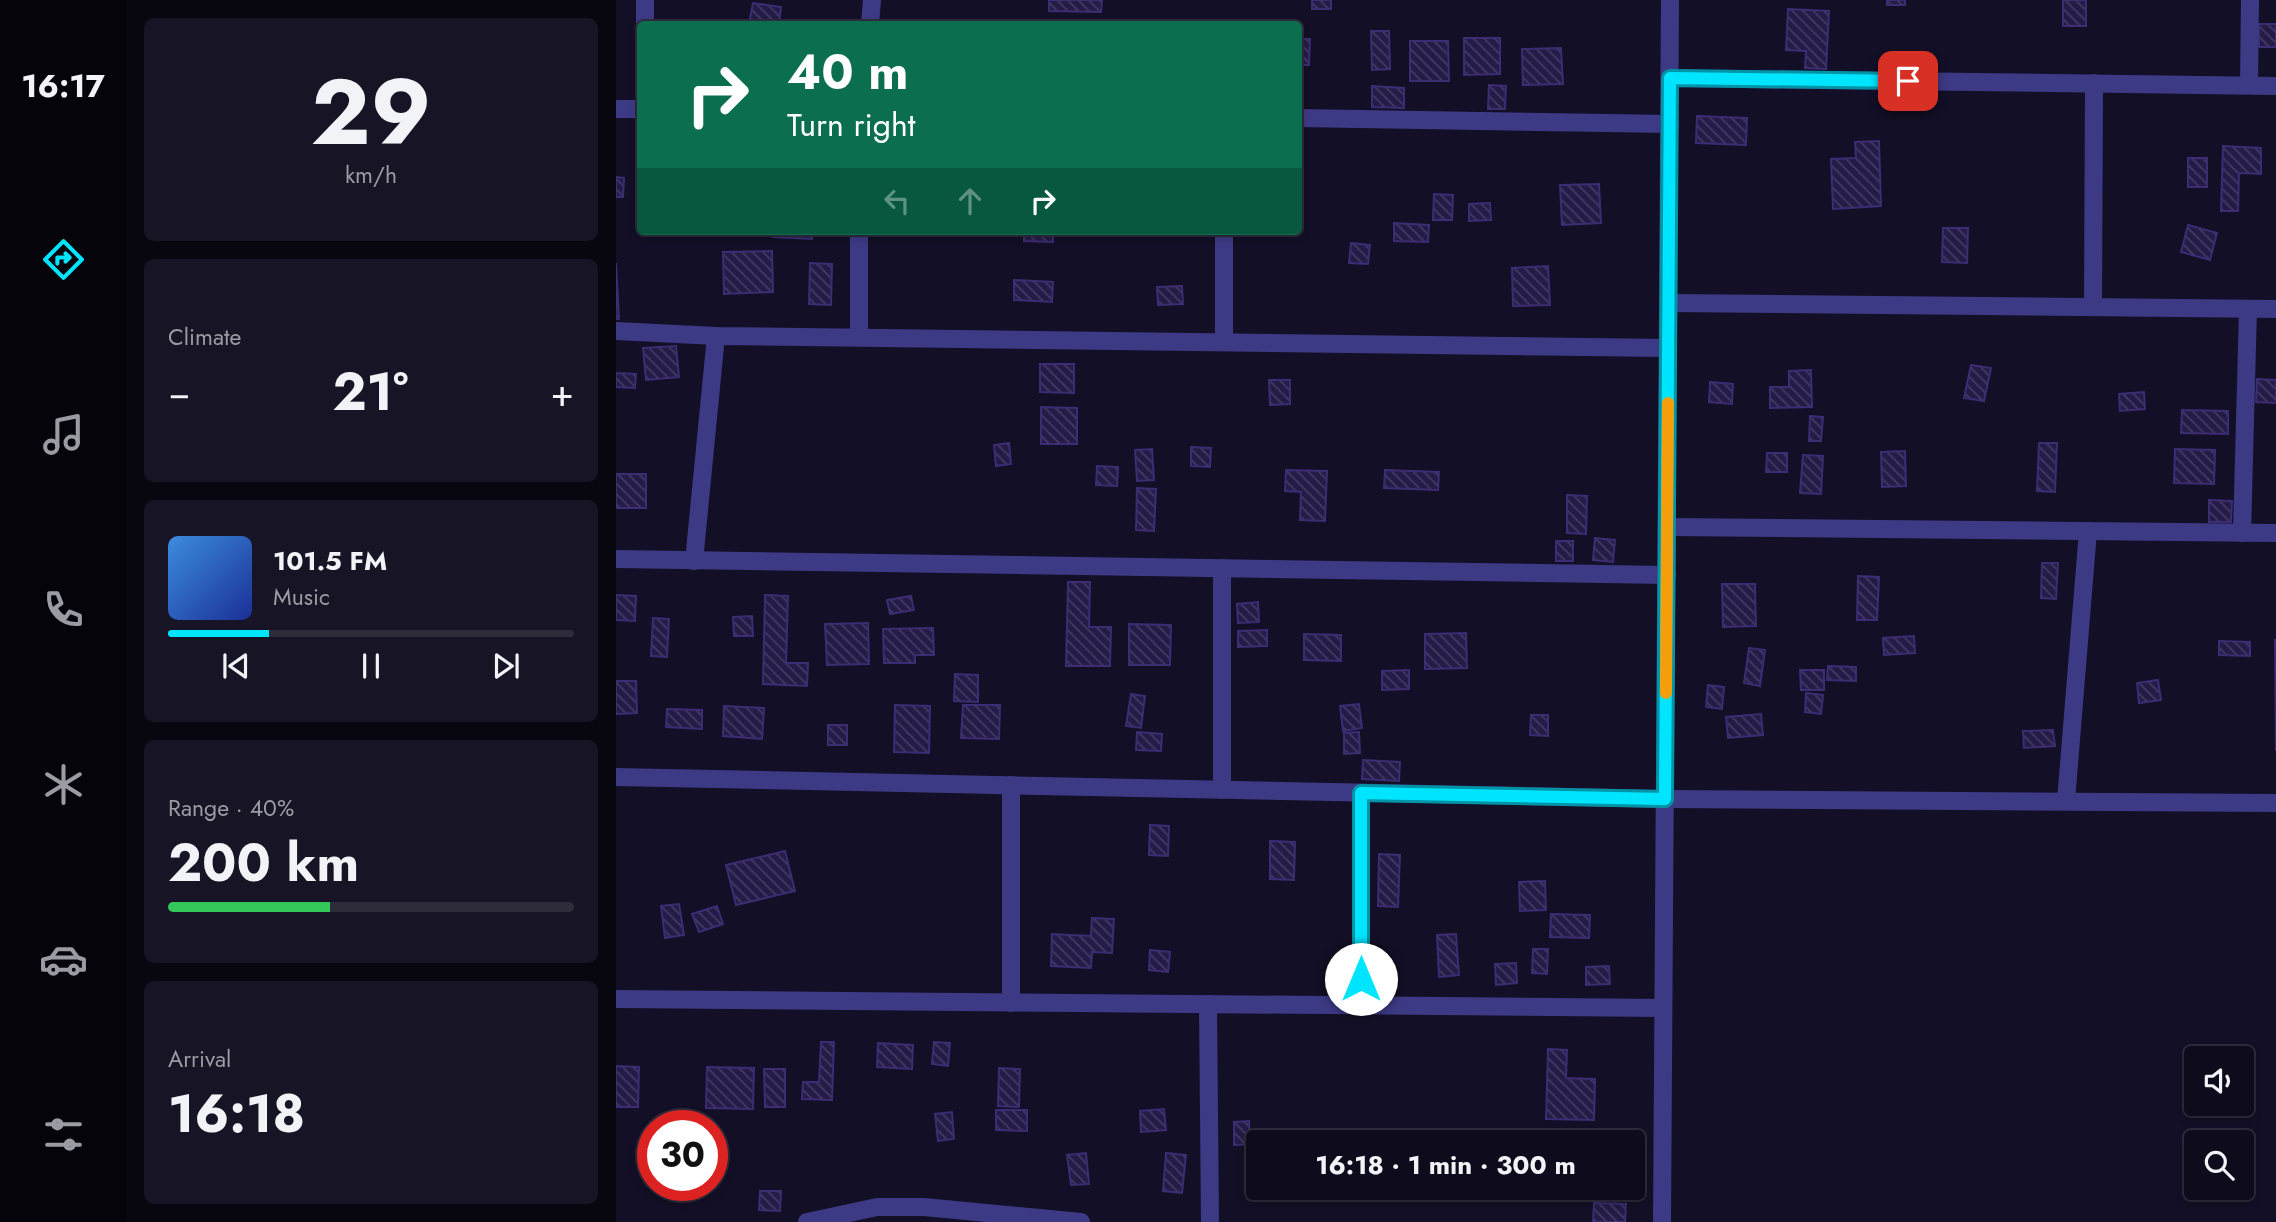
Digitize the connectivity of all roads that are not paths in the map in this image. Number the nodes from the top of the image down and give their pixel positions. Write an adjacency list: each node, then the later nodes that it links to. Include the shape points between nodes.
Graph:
1 (645, 0): 5 (street)
2 (872, 0): 6 (street)
3 (1670, 0): 7 (street)
4 (2250, 0): 9 (street)
5 (645, 21)
6 (870, 21)
7 (1670, 78): 8 (street); 14 (street)
8 (2094, 83): 9 (street); 18 (street)
9 (2249, 85): 10 (street)
10 (2276, 86)
11 (616, 109): 12 (street)
12 (637, 109)
13 (1302, 118): 14 (street)
14 (1670, 124): 17 (street)
15 (859, 235): 23 (street)
16 (1224, 235): 24 (street)
17 (1668, 303): 18 (street); 25 (street)
18 (2093, 307): 19 (street)
19 (2248, 309): 20 (street); 28 (street)
20 (2276, 309)
21 (616, 331): 22 (street)
22 (716, 336): 23 (street); 31 (street)
23 (859, 337): 24 (street)
24 (1224, 340): 25 (street)
25 (1668, 348): 26 (street)
26 (1667, 527): 27 (street); 33 (street)
27 (2088, 531): 28 (street); 39 (street)
28 (2242, 533): 29 (street)
29 (2276, 533)
30 (616, 559): 31 (street)
31 (694, 561): 32 (street)
32 (1222, 568): 33 (street); 36 (street)
33 (1667, 575): 38 (street)
34 (616, 778): 35 (street)
35 (1011, 785): 36 (street); 42 (street)
36 (1222, 790): 37 (street)
37 (1361, 793): 38 (street); 44 (street)
38 (1665, 799): 39 (street); 45 (street)
39 (2066, 801): 40 (street)
40 (2276, 803)
41 (616, 999): 42 (street)
42 (1011, 1003): 43 (street)
43 (1208, 1004): 44 (street); 49 (street)
44 (1361, 1005): 45 (street)
45 (1663, 1008): 50 (street)
46 (1033, 1220): 47 (street, via 924,1207 877,1207); 48 (street)
47 (807, 1222)
48 (1080, 1222)
49 (1210, 1222)
50 (1662, 1222)

